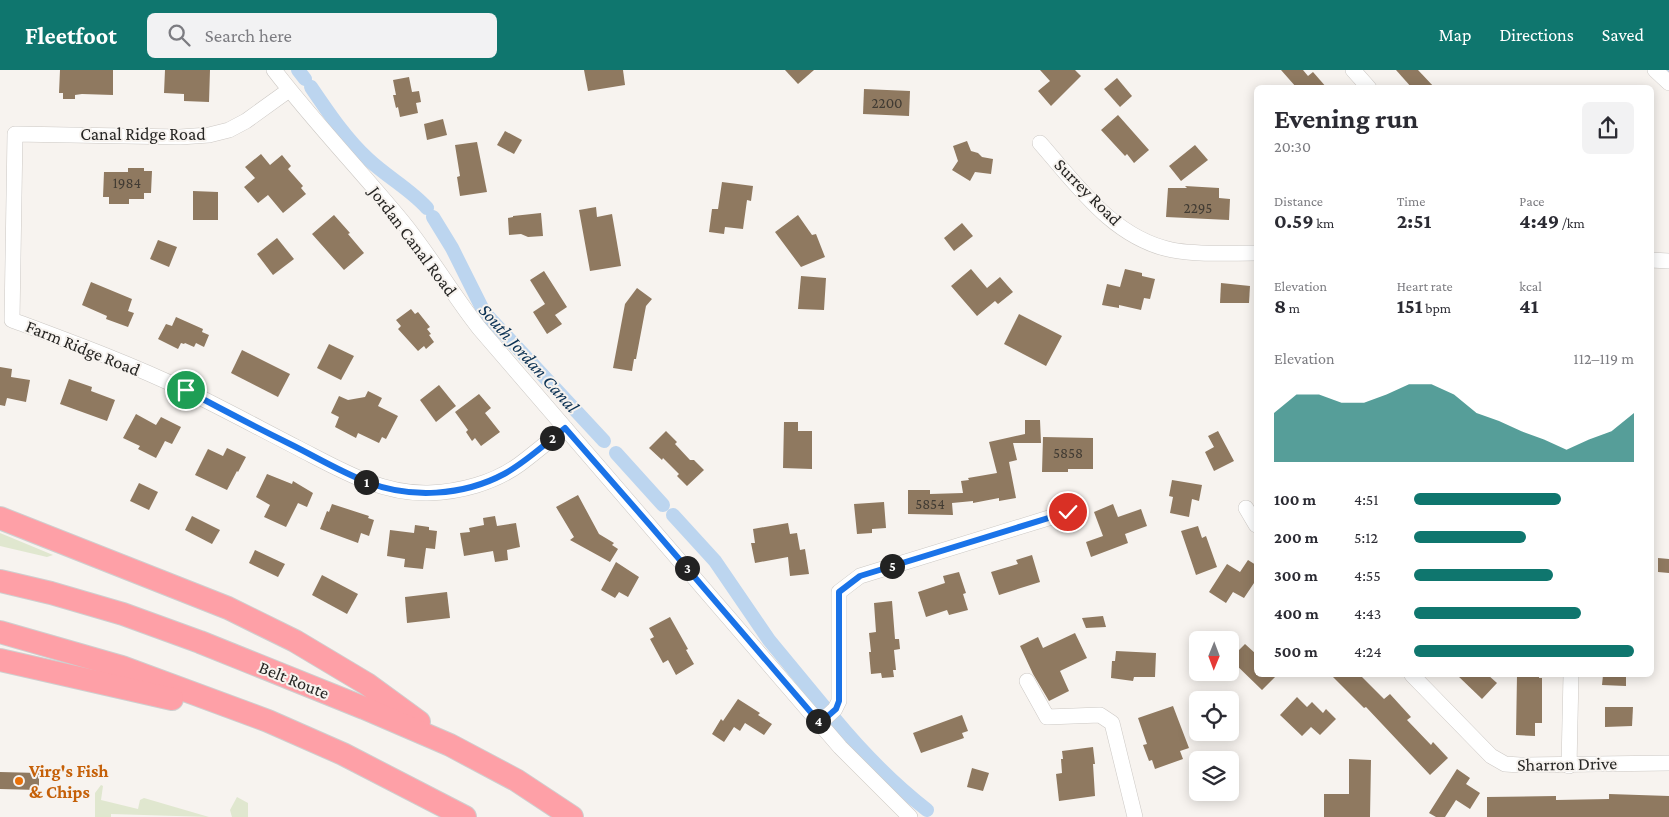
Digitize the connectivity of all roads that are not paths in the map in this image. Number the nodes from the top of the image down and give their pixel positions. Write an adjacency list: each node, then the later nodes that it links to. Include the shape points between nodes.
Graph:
1 (274, 70): 6 (street, Jordan Canal Road)
2 (1353, 70): 5 (street)
3 (1655, 70): 4 (street)
4 (1669, 83)
5 (1366, 85)
6 (289, 90): 7 (street, Canal Ridge Road, via 246,121 209,135); 12 (street, Jordan Canal Road, via 403,222 464,310)
7 (15, 134): 12 (street, Farm Ridge Road, via 12,320 186,390 351,475 385,488 427,493 467,488 485,482 520,464)
8 (1040, 143): 9 (street, Surrey Road, via 1092,202 1130,233 1171,249)
9 (1254, 253)
10 (1654, 260): 11 (street)
11 (1669, 261)
12 (565, 428): 24 (street, Jordan Canal Road)
13 (1246, 508): 16 (street)
14 (1068, 512): 24 (street, via 860,576 839,592 839,701 836,709)
15 (0, 518): 25 (highway, via 228,608 295,641 368,684)
16 (1254, 522)
17 (0, 581): 25 (highway, Belt Route, via 123,614 200,642)
18 (0, 632): 23 (highway, via 122,667)
19 (0, 660): 23 (highway)
20 (1414, 677): 27 (street, Sharron Drive, via 1498,761 1505,764)
21 (1571, 677): 27 (street)
22 (1027, 681): 31 (street, via 1047,716 1100,715 1112,723)
23 (268, 721): 28 (highway, via 343,754)
24 (820, 723): 30 (street, Jordan Canal Road, via 862,771)
25 (450, 745): 29 (highway, Belt Route, via 516,780)
26 (1669, 763): 27 (street, Sharron Drive)
27 (1570, 766)
28 (465, 817)
29 (572, 817)
30 (910, 817)
31 (1135, 817)

